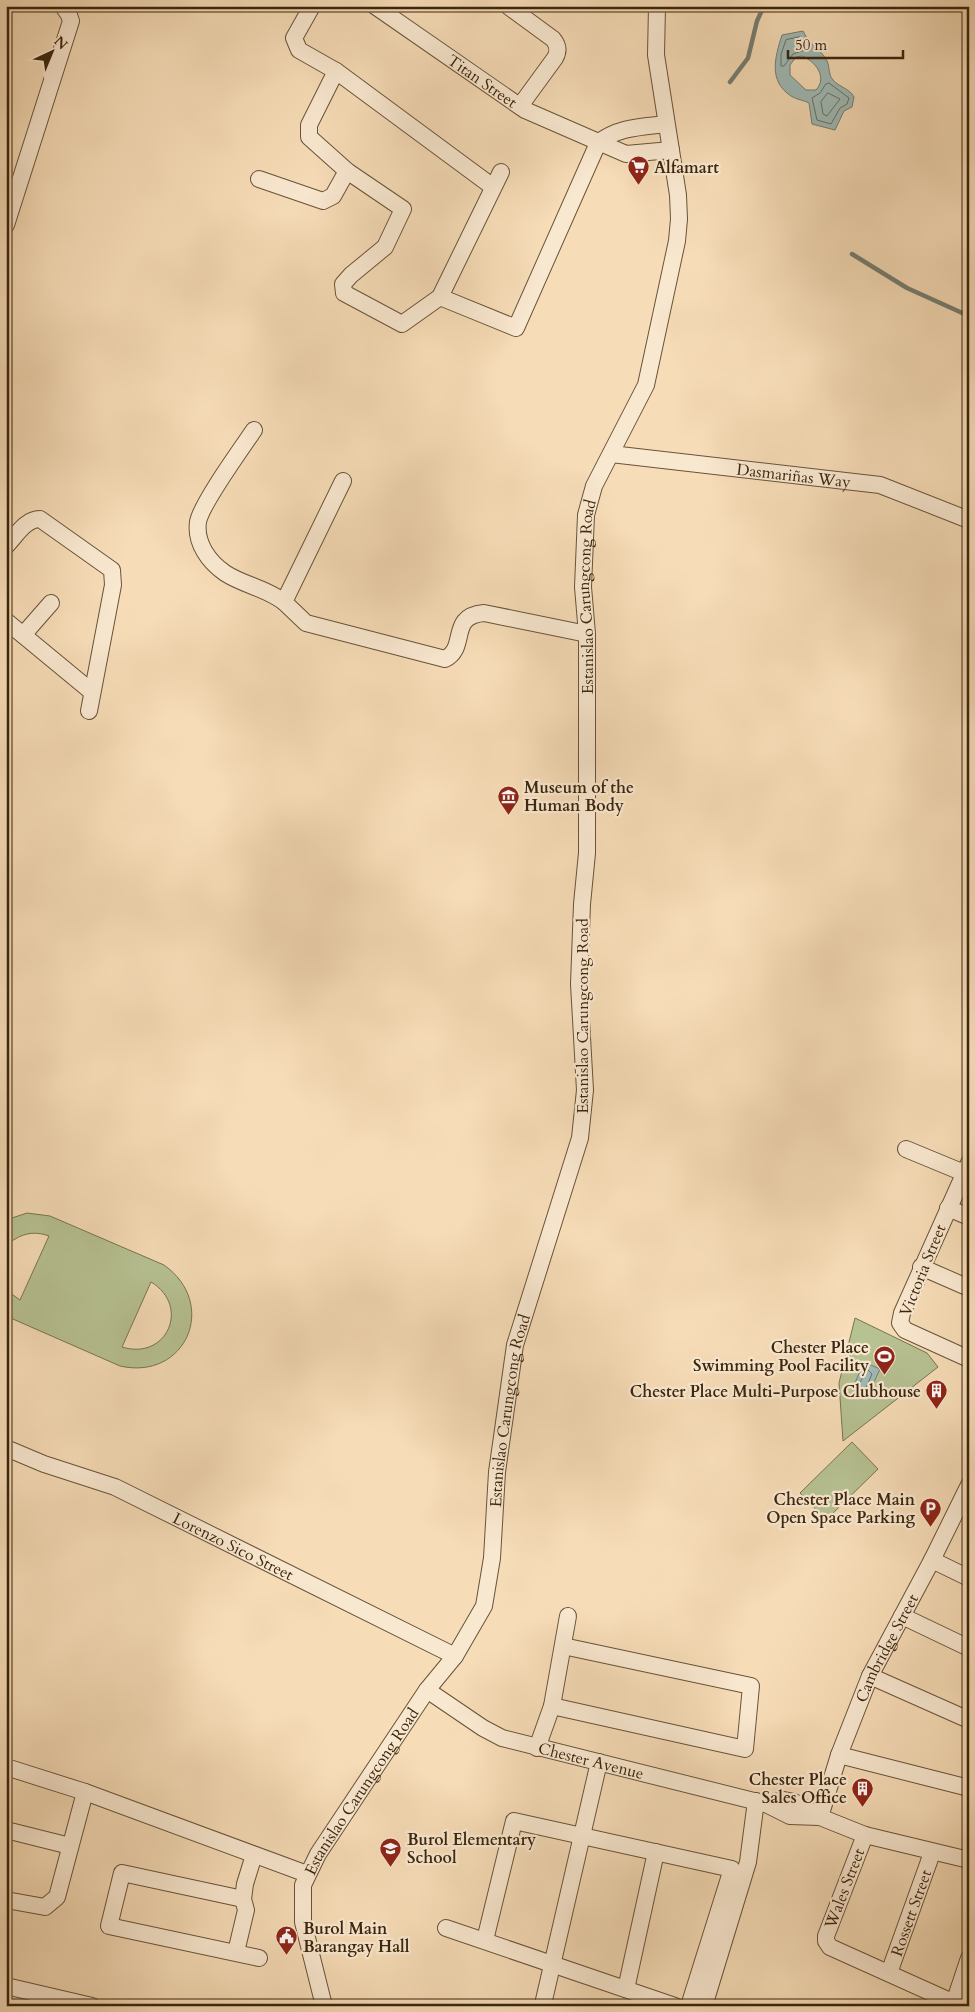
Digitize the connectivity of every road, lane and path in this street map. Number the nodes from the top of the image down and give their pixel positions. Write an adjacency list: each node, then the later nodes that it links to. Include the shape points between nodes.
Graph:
1 (312, 6): 6 (street, via 294,38 295,44 299,50)
2 (375, 6): 7 (street, Titan Street)
3 (508, 6): 7 (street, via 553,39 558,50)
4 (657, 6): 8 (street, Estanislao Carungcong Road, via 656,55)
5 (69, 9): 13 (street, via 71,21)
6 (336, 71): 11 (street, via 308,129 311,141); 14 (street, via 497,180)
7 (520, 106): 9 (street, Titan Street)
8 (666, 124): 9 (street, via 625,128); 10 (street, Estanislao Carungcong Road)
9 (598, 142): 10 (street, Titan Street, via 626,154); 14 (street, via 516,328)
10 (671, 150): 16 (street, Estanislao Carungcong Road, via 678,195 677,241 646,385)
11 (346, 171): 12 (street, via 333,196 323,201); 14 (street, via 403,209 385,247 351,275 343,284 344,293 402,324)
12 (259, 179)
13 (6, 225)
14 (440, 298)
15 (254, 430): 20 (street, via 198,522 200,541 210,562 221,570 274,594)
16 (611, 454): 18 (street, Dasmariñas Way, via 880,485); 24 (street, Estanislao Carungcong Road, via 594,486 586,515 583,587)
17 (343, 481): 20 (street)
18 (969, 520)
19 (6, 546): 25 (street, via 26,524 40,519 112,570 113,585)
20 (284, 602): 24 (street, via 306,623 445,659 455,651 462,623 474,614 484,613)
21 (51, 603): 23 (street)
22 (6, 621): 23 (street)
23 (23, 634): 25 (street)
24 (587, 634): 43 (street, Estanislao Carungcong Road, via 586,853 580,984 584,1115 580,1138 515,1345 496,1472 492,1558 484,1606)
25 (92, 692): 26 (street)
26 (89, 711)
27 (906, 1148): 28 (street)
28 (966, 1168): 29 (street, Victoria Street)
29 (948, 1208): 30 (street); 31 (street, Victoria Street)
30 (969, 1217)
31 (921, 1267): 32 (street); 33 (street, Victoria Street, via 900,1323 906,1330)
32 (969, 1288)
33 (969, 1360)
34 (6, 1448): 43 (street, Lorenzo Sico Street, via 115,1487)
35 (969, 1485): 36 (street, Cambridge Street)
36 (965, 1502): 37 (street, Cambridge Street)
37 (932, 1560): 38 (street); 40 (street, Cambridge Street)
38 (969, 1578)
39 (568, 1616): 41 (street)
40 (902, 1616): 42 (street); 44 (street, Cambridge Street)
41 (562, 1646): 46 (street); 46 (street, via 752,1686 745,1749)
42 (969, 1648)
43 (455, 1656): 45 (street, Estanislao Carungcong Road)
44 (870, 1676): 47 (street); 49 (street, Cambridge Street)
45 (427, 1690): 48 (street, Chester Avenue, via 483,1728 502,1738); 64 (street, Estanislao Carungcong Road)
46 (552, 1706): 48 (street)
47 (969, 1720)
48 (537, 1748): 50 (street, Chester Avenue)
49 (840, 1755): 52 (street); 55 (street, Cambridge Street)
50 (599, 1762): 54 (street, Chester Avenue); 58 (street)
51 (6, 1767): 53 (street)
52 (969, 1788)
53 (85, 1792): 59 (street); 62 (street)
54 (761, 1802): 55 (street, Chester Avenue, via 794,1802); 82 (street, via 748,1862)
55 (820, 1817): 57 (street, Chester Avenue)
56 (6, 1830): 59 (street)
57 (866, 1835): 61 (street, Chester Avenue); 73 (street, Wales Street, via 826,1942)
58 (582, 1836): 60 (street); 68 (street, via 514,1821); 72 (street)
59 (70, 1846): 66 (street, via 53,1902 45,1907)
60 (656, 1852): 75 (street); 81 (street, via 732,1869)
61 (932, 1853): 63 (street, Chester Avenue); 73 (street, Rossett Street)
62 (254, 1855): 64 (street); 65 (street)
63 (969, 1860)
64 (307, 1874): 79 (street, Estanislao Carungcong Road, via 302,1896 303,1922)
65 (243, 1899): 69 (street, via 246,1910); 69 (street, via 122,1873 109,1926)
66 (6, 1900)
67 (446, 1928): 68 (street)
68 (485, 1940): 72 (street)
69 (236, 1952): 70 (street)
70 (259, 1958)
71 (969, 1958): 77 (street)
72 (553, 1964): 75 (street); 76 (street)
73 (889, 1973): 77 (street, Wales Street)
74 (6, 1986): 78 (street)
75 (626, 1989): 80 (street)
76 (544, 2000)
77 (958, 2004)
78 (92, 2006)
79 (324, 2006)
80 (675, 2006)
81 (689, 2006)
82 (704, 2006)

